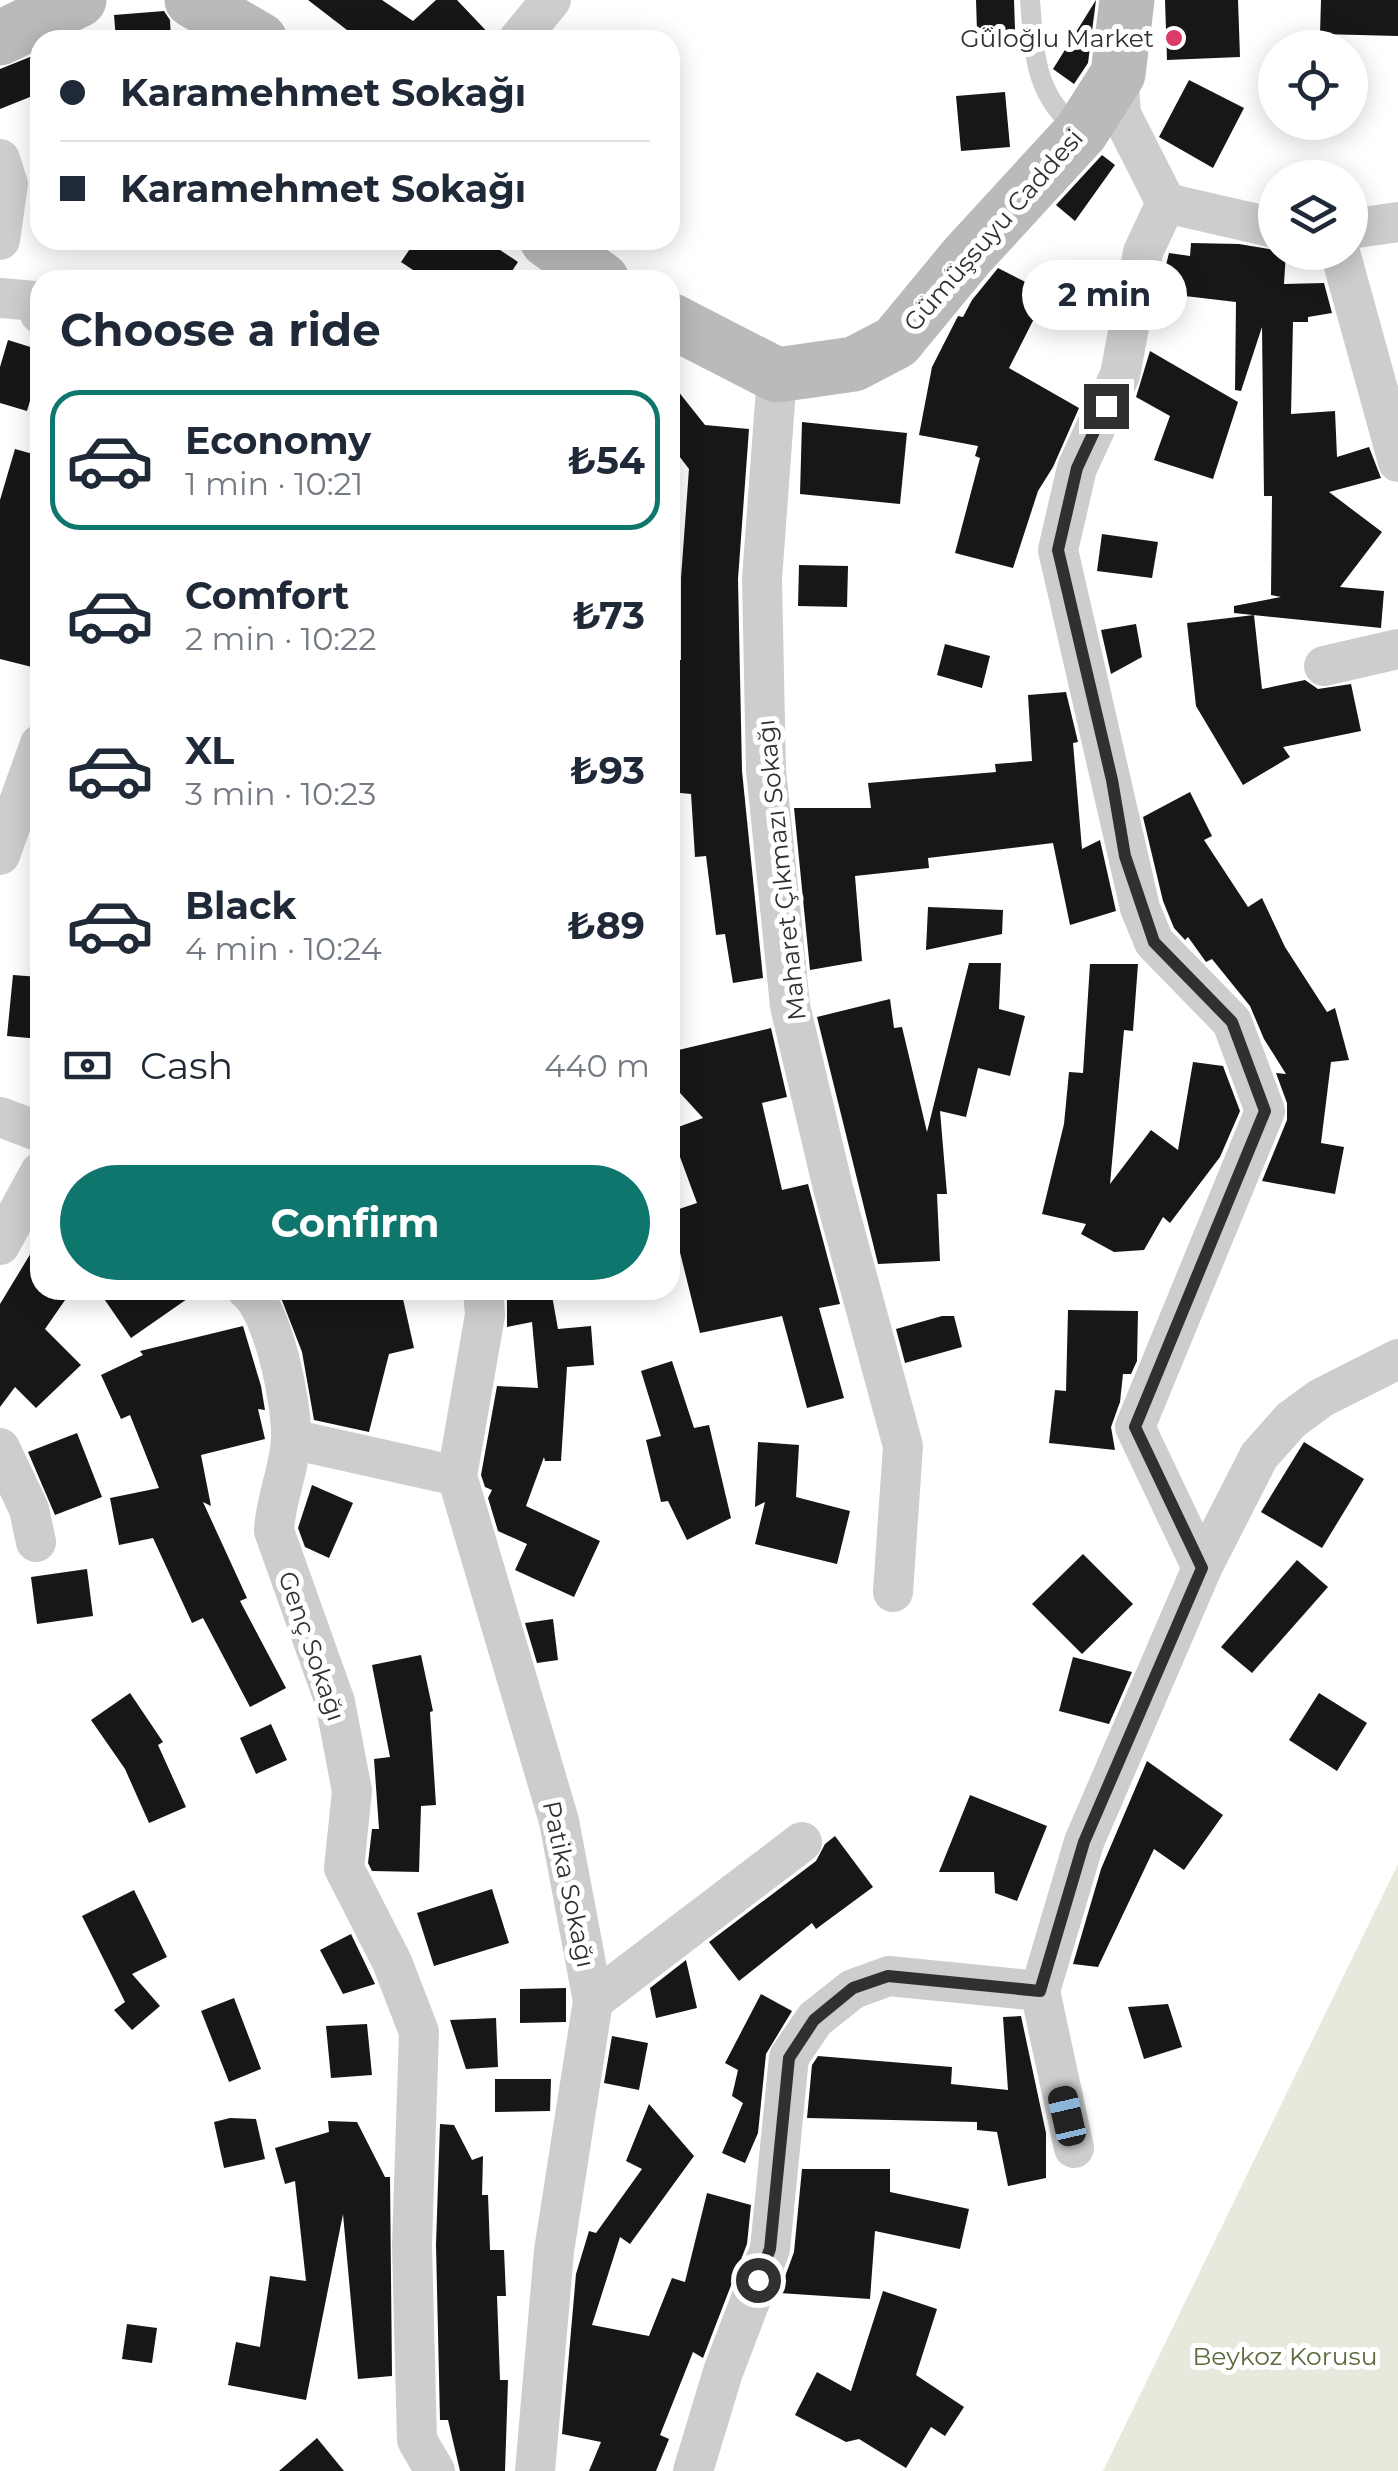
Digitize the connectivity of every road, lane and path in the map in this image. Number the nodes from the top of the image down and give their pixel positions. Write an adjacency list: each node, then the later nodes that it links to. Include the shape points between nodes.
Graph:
1 (78, 0): 8 (street)
2 (192, 0): 6 (street)
3 (551, 0): 7 (street)
4 (1030, 0): 10 (lane, via 1042,86)
5 (1127, 0): 9 (street, Gümüşsuyu Caddesi)
6 (243, 30)
7 (526, 30)
8 (0, 38)
9 (1118, 74): 10 (street, Gümüşsuyu Caddesi); 12 (street, via 1122,114)
10 (1081, 132): 23 (street, Gümüşsuyu Caddesi, via 896,342 854,364)
11 (0, 159): 16 (street, via 8,184)
12 (1166, 203): 14 (street); 40 (street, via 1143,252 1120,375 1077,468 1058,550 1140,908 1154,942 1232,1022 1265,1111 1135,1427)
13 (1398, 222): 15 (street)
14 (1258, 224)
15 (1368, 226)
16 (0, 240)
17 (560, 250): 18 (street)
18 (588, 270)
19 (1345, 270): 24 (street)
20 (0, 298): 21 (street)
21 (30, 300)
22 (680, 325): 23 (street)
23 (778, 375): 41 (street, Maharet Çıkmazı Sokağı, via 762,579 766,770 790,1006 903,1446)
24 (1398, 462)
25 (1398, 649): 26 (street)
26 (1324, 666)
27 (30, 772): 28 (street)
28 (0, 855)
29 (0, 1118): 30 (street)
30 (30, 1128)
31 (30, 1190): 32 (street)
32 (0, 1245)
33 (255, 1300): 36 (street, Genç Sokağı, via 276,1342)
34 (484, 1300): 38 (street)
35 (1398, 1359): 40 (street, via 1291,1420 1259,1456)
36 (291, 1438): 38 (street); 46 (street, Genç Sokağı, via 274,1531 335,1702 352,1791 344,1868 419,2032 412,2244 416,2440)
37 (0, 1448): 39 (street, via 29,1509)
38 (457, 1476): 44 (street, Patika Sokağı, via 559,1821)
39 (36, 1542)
40 (1202, 1568): 43 (street, via 1084,1842)
41 (893, 1592)
42 (802, 1842): 44 (street)
43 (1040, 1991): 45 (street); 48 (street, via 888,1976 853,1988 814,2020 789,2058 770,2249)
44 (593, 2001): 47 (street, Patika Sokağı, via 554,2251)
45 (1074, 2148)
46 (435, 2471)
47 (536, 2471)
48 (692, 2471)

